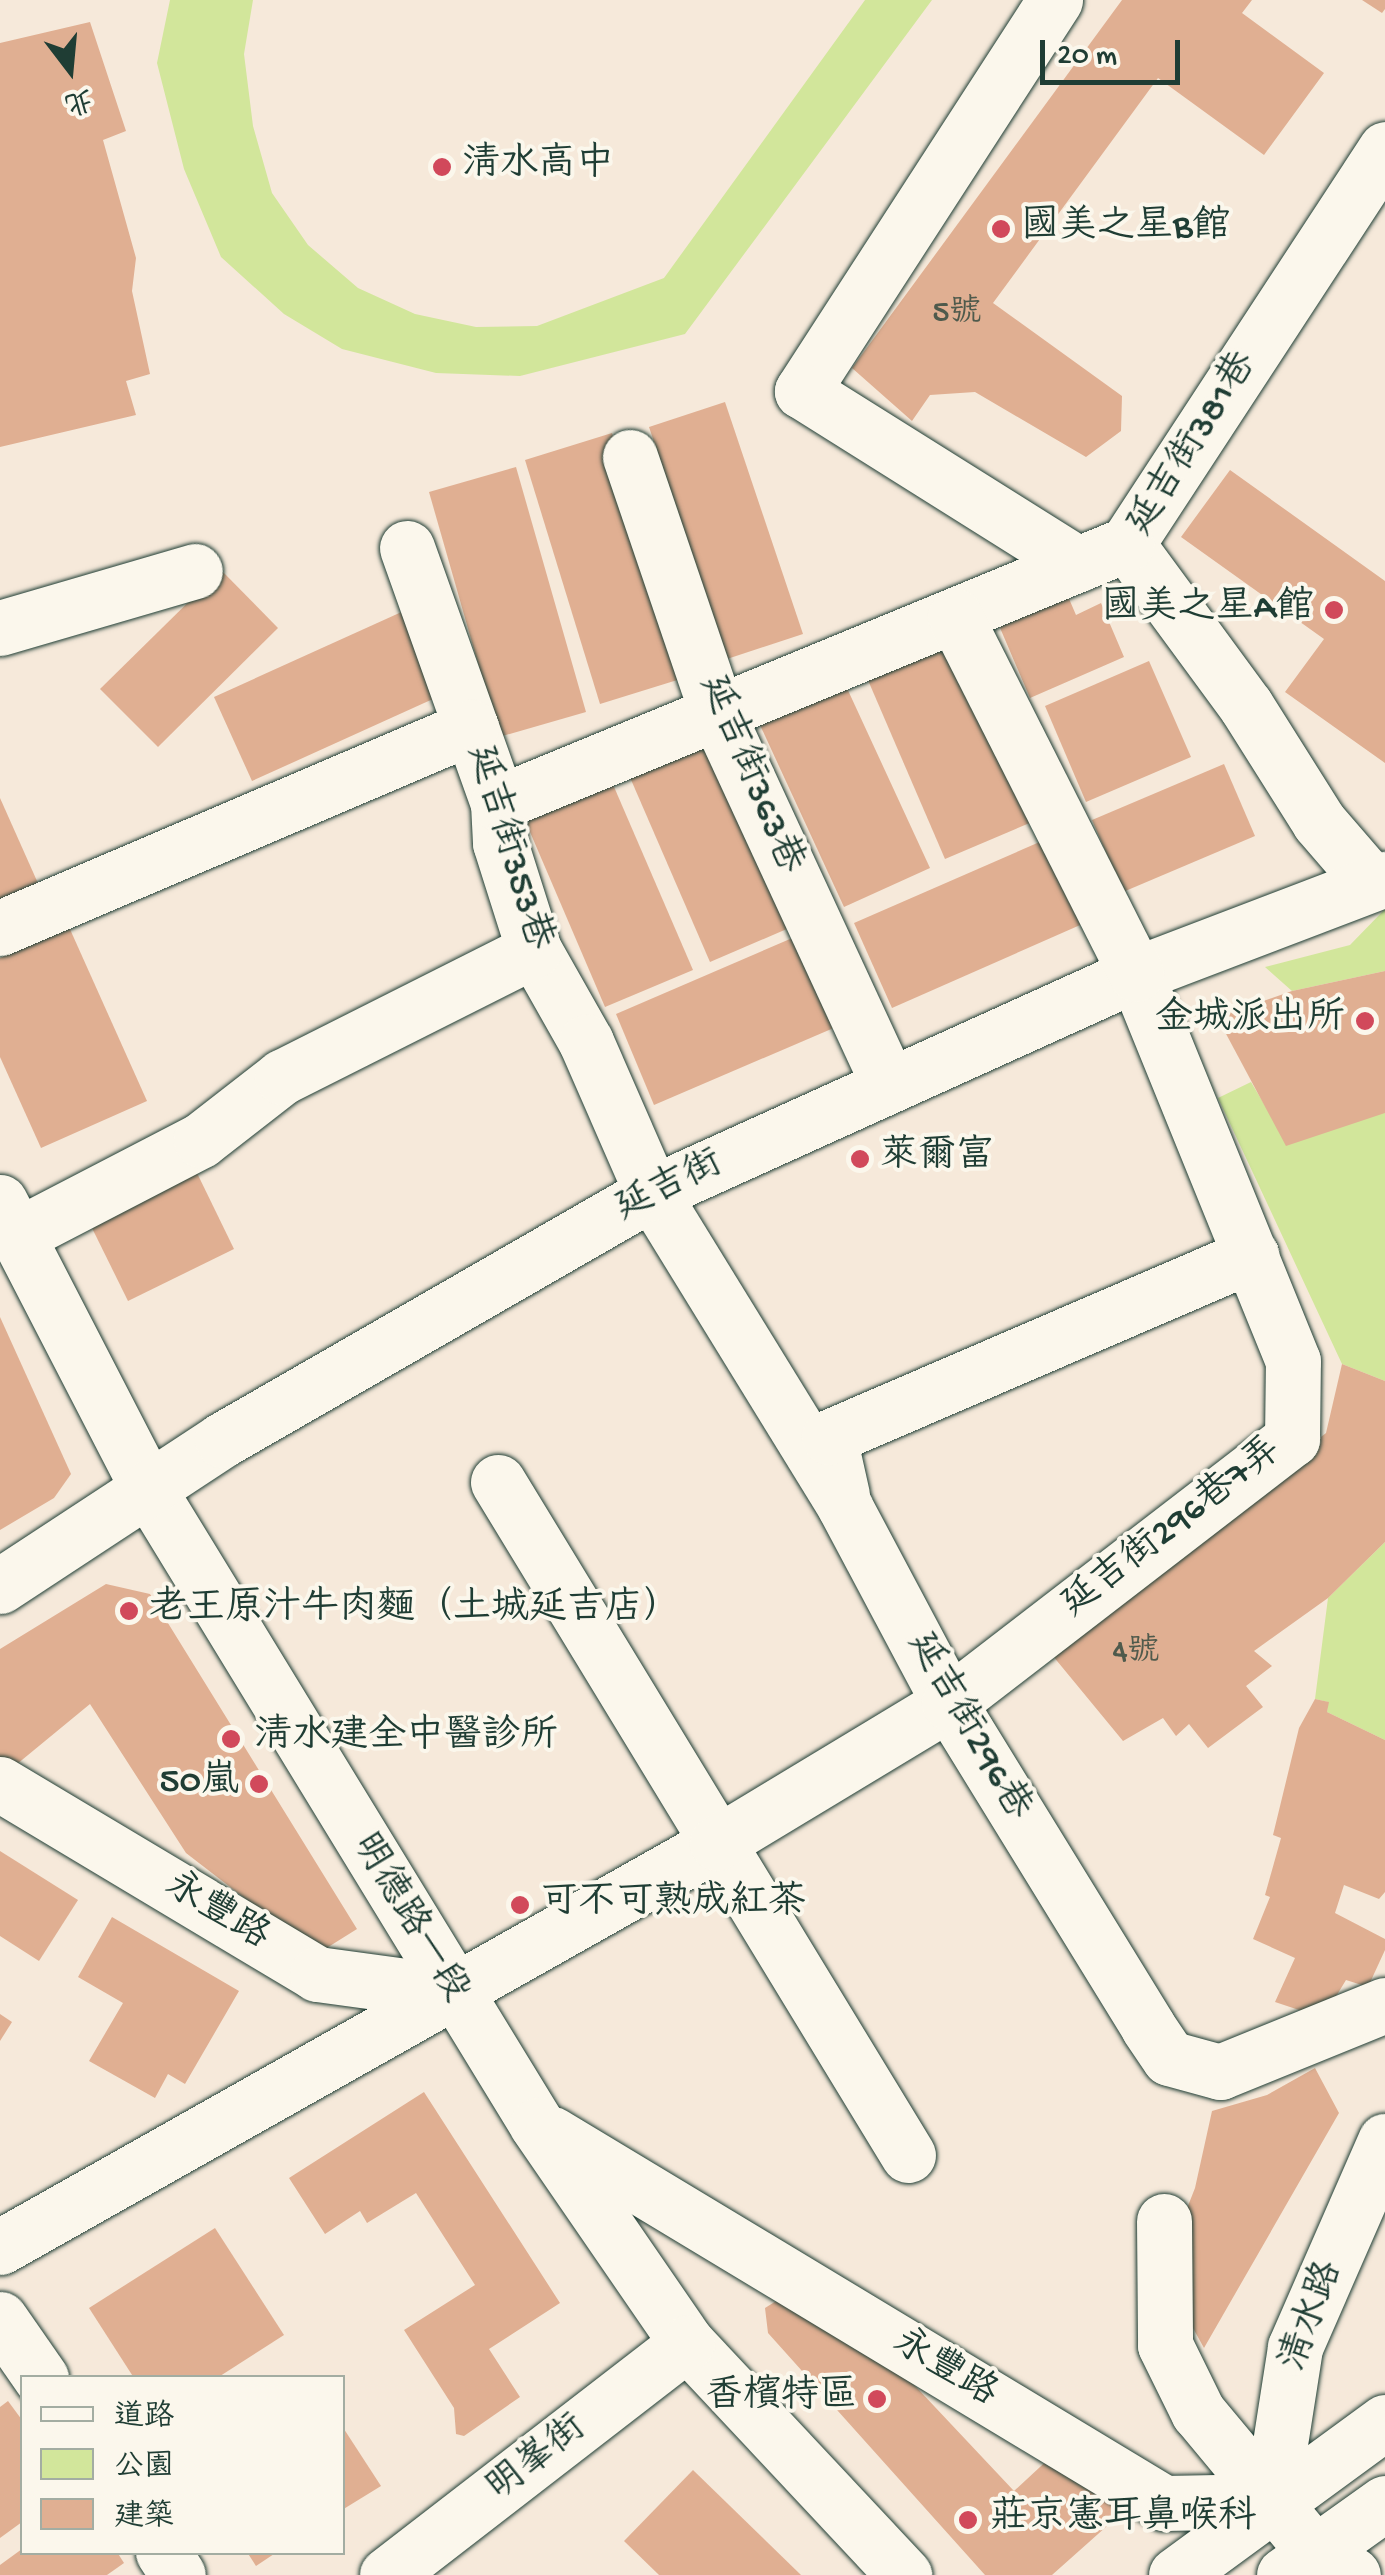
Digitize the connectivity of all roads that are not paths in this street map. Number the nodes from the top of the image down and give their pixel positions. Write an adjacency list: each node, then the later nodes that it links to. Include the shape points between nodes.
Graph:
1 (1055, 0): 5 (street, 延吉街381巷, via 802,391)
2 (1385, 149): 5 (street, 延吉街381巷)
3 (630, 457): 9 (street, 延吉街363巷)
4 (407, 548): 10 (street, 延吉街353巷)
5 (1103, 554): 7 (street); 12 (street, 延吉街381巷, via 1246,706 1319,822)
6 (195, 570): 8 (street)
7 (954, 616): 9 (street); 15 (street, 延吉街296巷7弄)
8 (0, 628)
9 (717, 713): 11 (street); 16 (street, 延吉街363巷)
10 (470, 727): 11 (street, 延吉街353巷); 13 (street)
11 (498, 803): 14 (street, 延吉街353巷, via 500,843)
12 (1377, 880): 15 (street, 延吉街)
13 (0, 928)
14 (534, 950): 17 (street, 延吉街353巷, via 586,1042); 18 (street, via 282,1077 201,1140)
15 (1136, 974): 16 (street, 延吉街); 19 (street, 延吉街296巷7弄)
16 (889, 1085): 17 (street, 延吉街)
17 (652, 1193): 21 (street, 延吉街, via 388,1340); 22 (street, 延吉街296巷)
18 (8, 1219): 21 (street, 明德路一段)
19 (1251, 1255): 22 (street, via 829,1437); 24 (street, 延吉街296巷7弄, via 1293,1361 1292,1439)
20 (498, 1482): 26 (street)
21 (147, 1487): 23 (street, 延吉街); 27 (street, 明德路一段)
22 (846, 1507): 24 (street, 延吉街296巷)
23 (0, 1586)
24 (949, 1703): 26 (street); 28 (street, 延吉街296巷, via 1169,2058 1220,2072)
25 (0, 1784): 27 (street, 永豐路, via 317,1974)
26 (717, 1843): 27 (street); 31 (street)
27 (450, 1992): 29 (street, 明德路一段); 33 (street)
28 (1385, 2005)
29 (537, 2125): 35 (street, 明德路一段); 38 (street, 永豐路, via 1164,2503)
30 (1385, 2141): 38 (street, 清水路, via 1295,2347)
31 (908, 2155)
32 (1164, 2220): 38 (street, via 1165,2345 1198,2412)
33 (0, 2247)
34 (0, 2319): 36 (street)
35 (687, 2343): 41 (street, 明峯街); 42 (street, 明德路一段)
36 (38, 2375)
37 (1385, 2422): 38 (street)
38 (1271, 2500): 40 (street); 43 (street)
39 (1385, 2503): 40 (street)
40 (1317, 2567)
41 (387, 2575)
42 (904, 2575)
43 (1176, 2575)

